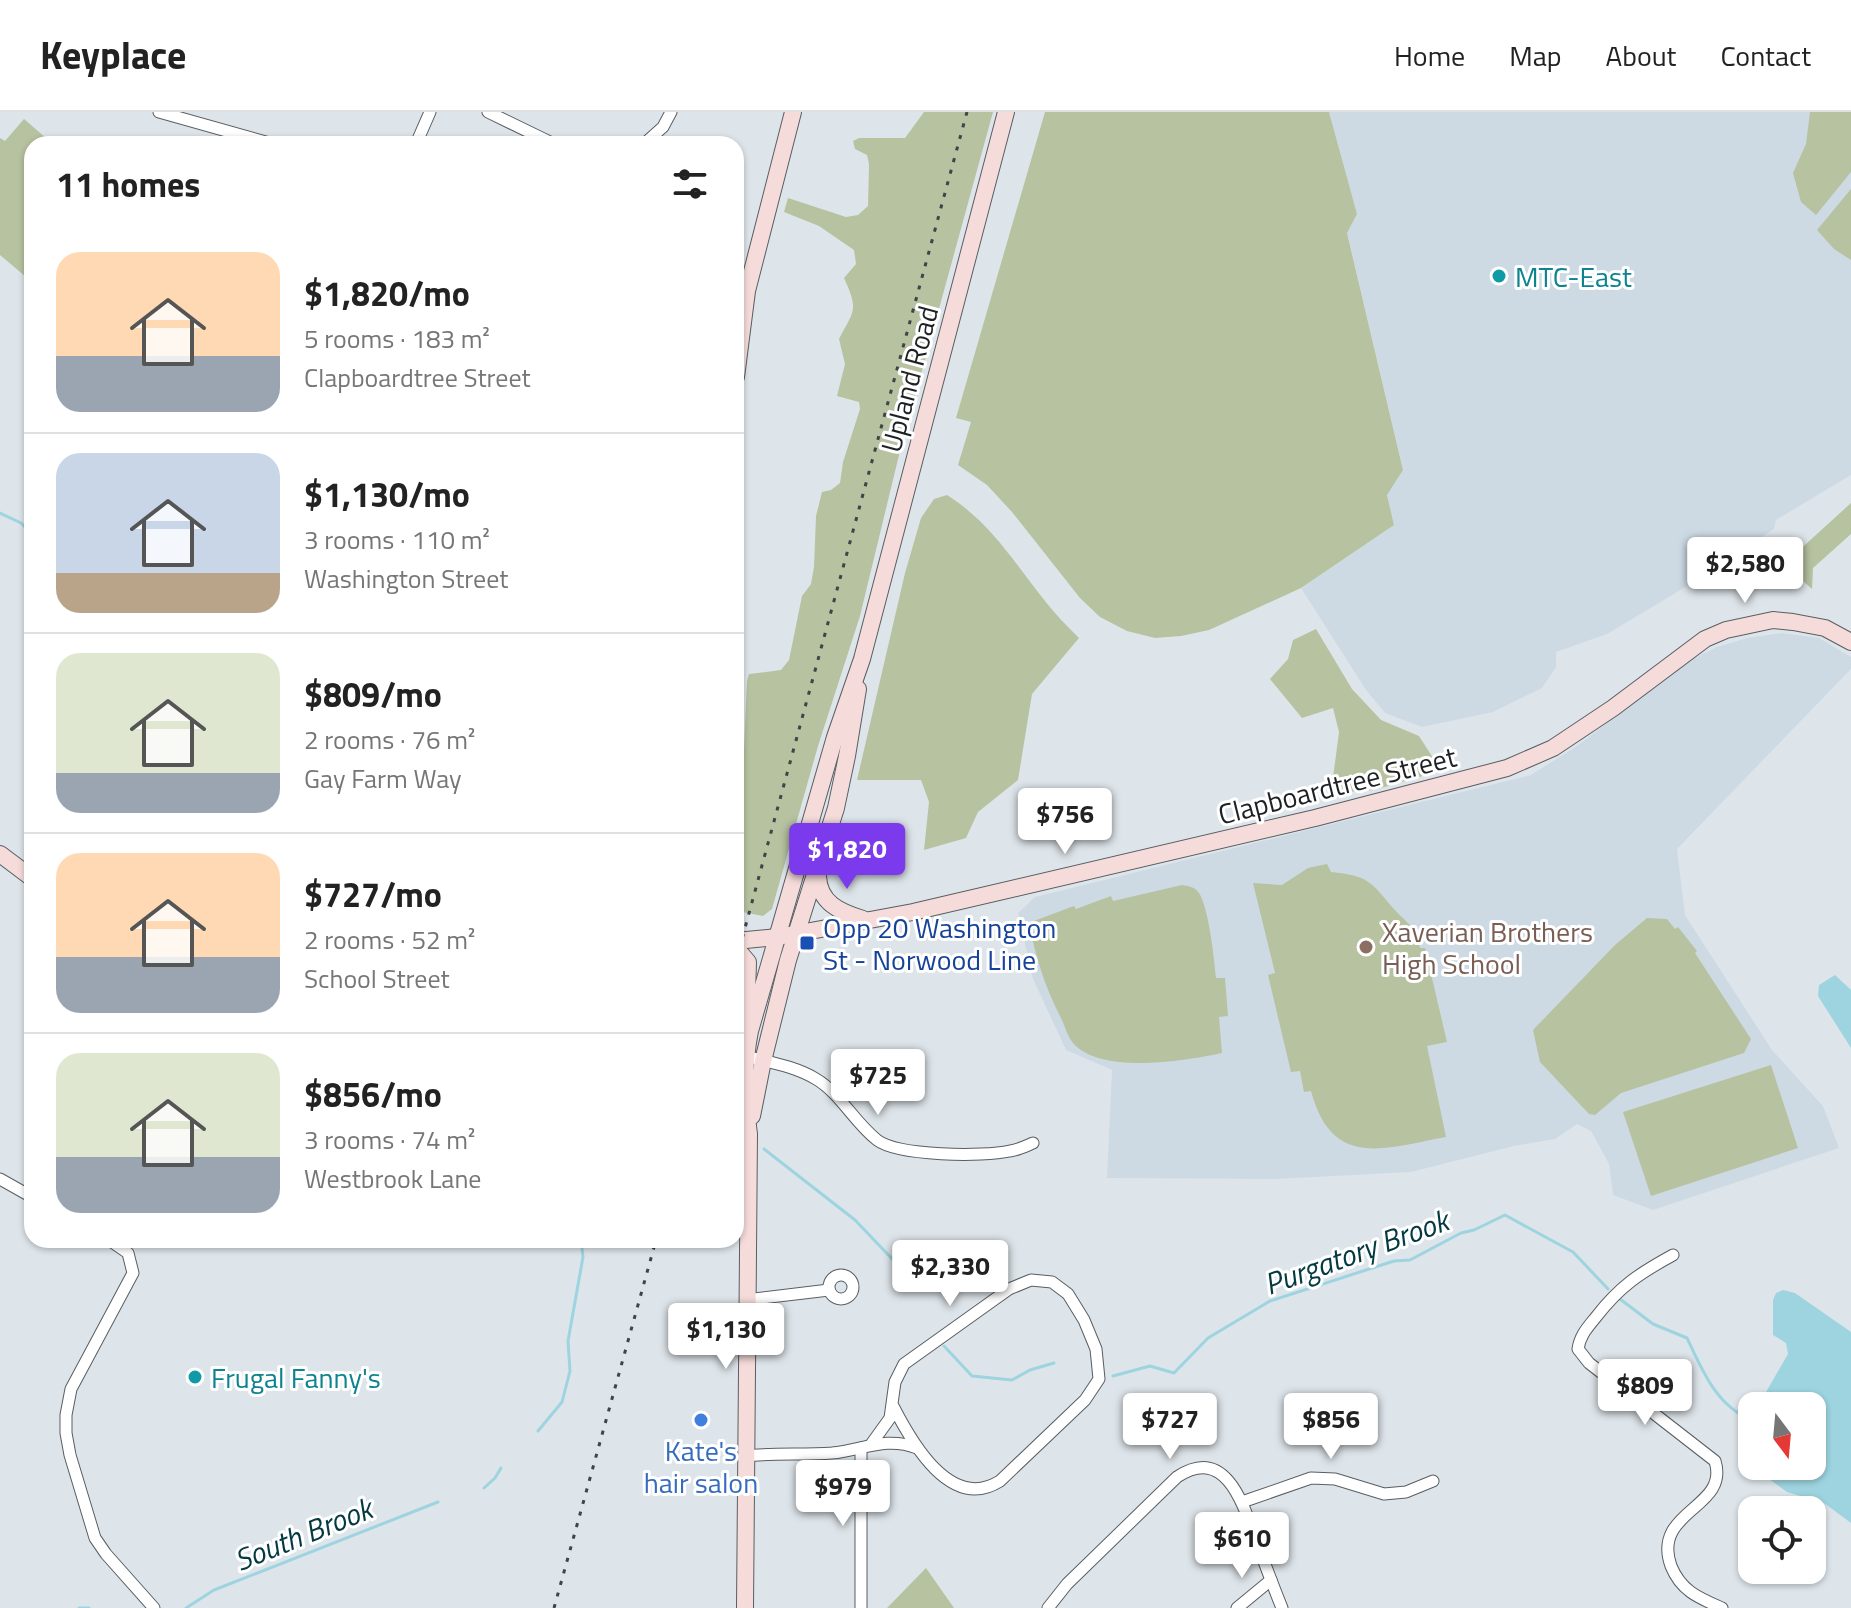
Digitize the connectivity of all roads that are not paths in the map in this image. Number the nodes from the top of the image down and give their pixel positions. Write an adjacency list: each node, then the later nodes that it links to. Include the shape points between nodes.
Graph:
1 (159, 112): 7 (street)
2 (430, 112): 8 (street)
3 (488, 112): 9 (street)
4 (671, 112): 10 (street)
5 (793, 112): 11 (main road)
6 (1006, 112): 13 (main road, Upland Road)
7 (244, 136)
8 (420, 136)
9 (538, 136)
10 (653, 136)
11 (744, 311)
12 (1851, 642): 17 (main road, Clapboardtree Street, via 1825,628 1773,620 1726,630 1705,639 1553,748 1507,768 1126,863)
13 (862, 659): 15 (main road, Upland Road, via 847,756); 19 (main road, Upland Road)
14 (0, 854): 16 (main road)
15 (818, 868): 17 (main road, via 820,890 828,902); 18 (main road, Upland Road)
16 (24, 872)
17 (865, 920): 18 (main road, Clapboardtree Street)
18 (798, 933): 19 (main road, Clapboardtree Street); 23 (main road, Upland Road)
19 (778, 937): 20 (main road, Clapboardtree Street); 22 (main road, Upland Road)
20 (744, 940)
21 (744, 957): 22 (main road)
22 (745, 1056): 23 (street); 24 (main road)
23 (763, 1061): 24 (main road, Upland Road); 25 (street, via 823,1084 867,1131 891,1148 994,1153)
24 (749, 1134): 31 (main road)
25 (1033, 1143)
26 (0, 1179): 27 (street)
27 (24, 1192)
28 (122, 1248): 39 (street, via 130,1257 132,1278 71,1389 66,1433 95,1538)
29 (1673, 1255): 45 (street, via 1632,1277 1612,1296 1584,1332 1578,1349 1715,1461 1715,1485 1675,1525 1667,1547 1681,1585)
30 (829, 1290): 31 (street)
31 (746, 1300): 35 (main road)
32 (893, 1406): 33 (street, via 885,1427); 34 (street); 34 (street, via 895,1382 904,1364 1009,1289 1042,1280 1075,1302 1096,1349 1096,1386 1000,1481 981,1490 961,1488)
33 (866, 1446): 34 (street, via 896,1442); 35 (street, via 830,1453); 41 (street)
34 (917, 1448)
35 (745, 1456): 40 (main road)
36 (1433, 1481): 37 (street, via 1384,1494 1335,1479 1311,1478)
37 (1242, 1502): 38 (street); 42 (street, via 1222,1475 1205,1468 1186,1471)
38 (1271, 1580): 43 (street); 44 (street)
39 (154, 1608)
40 (745, 1608)
41 (861, 1608)
42 (1048, 1608)
43 (1237, 1608)
44 (1282, 1608)
45 (1722, 1608)

